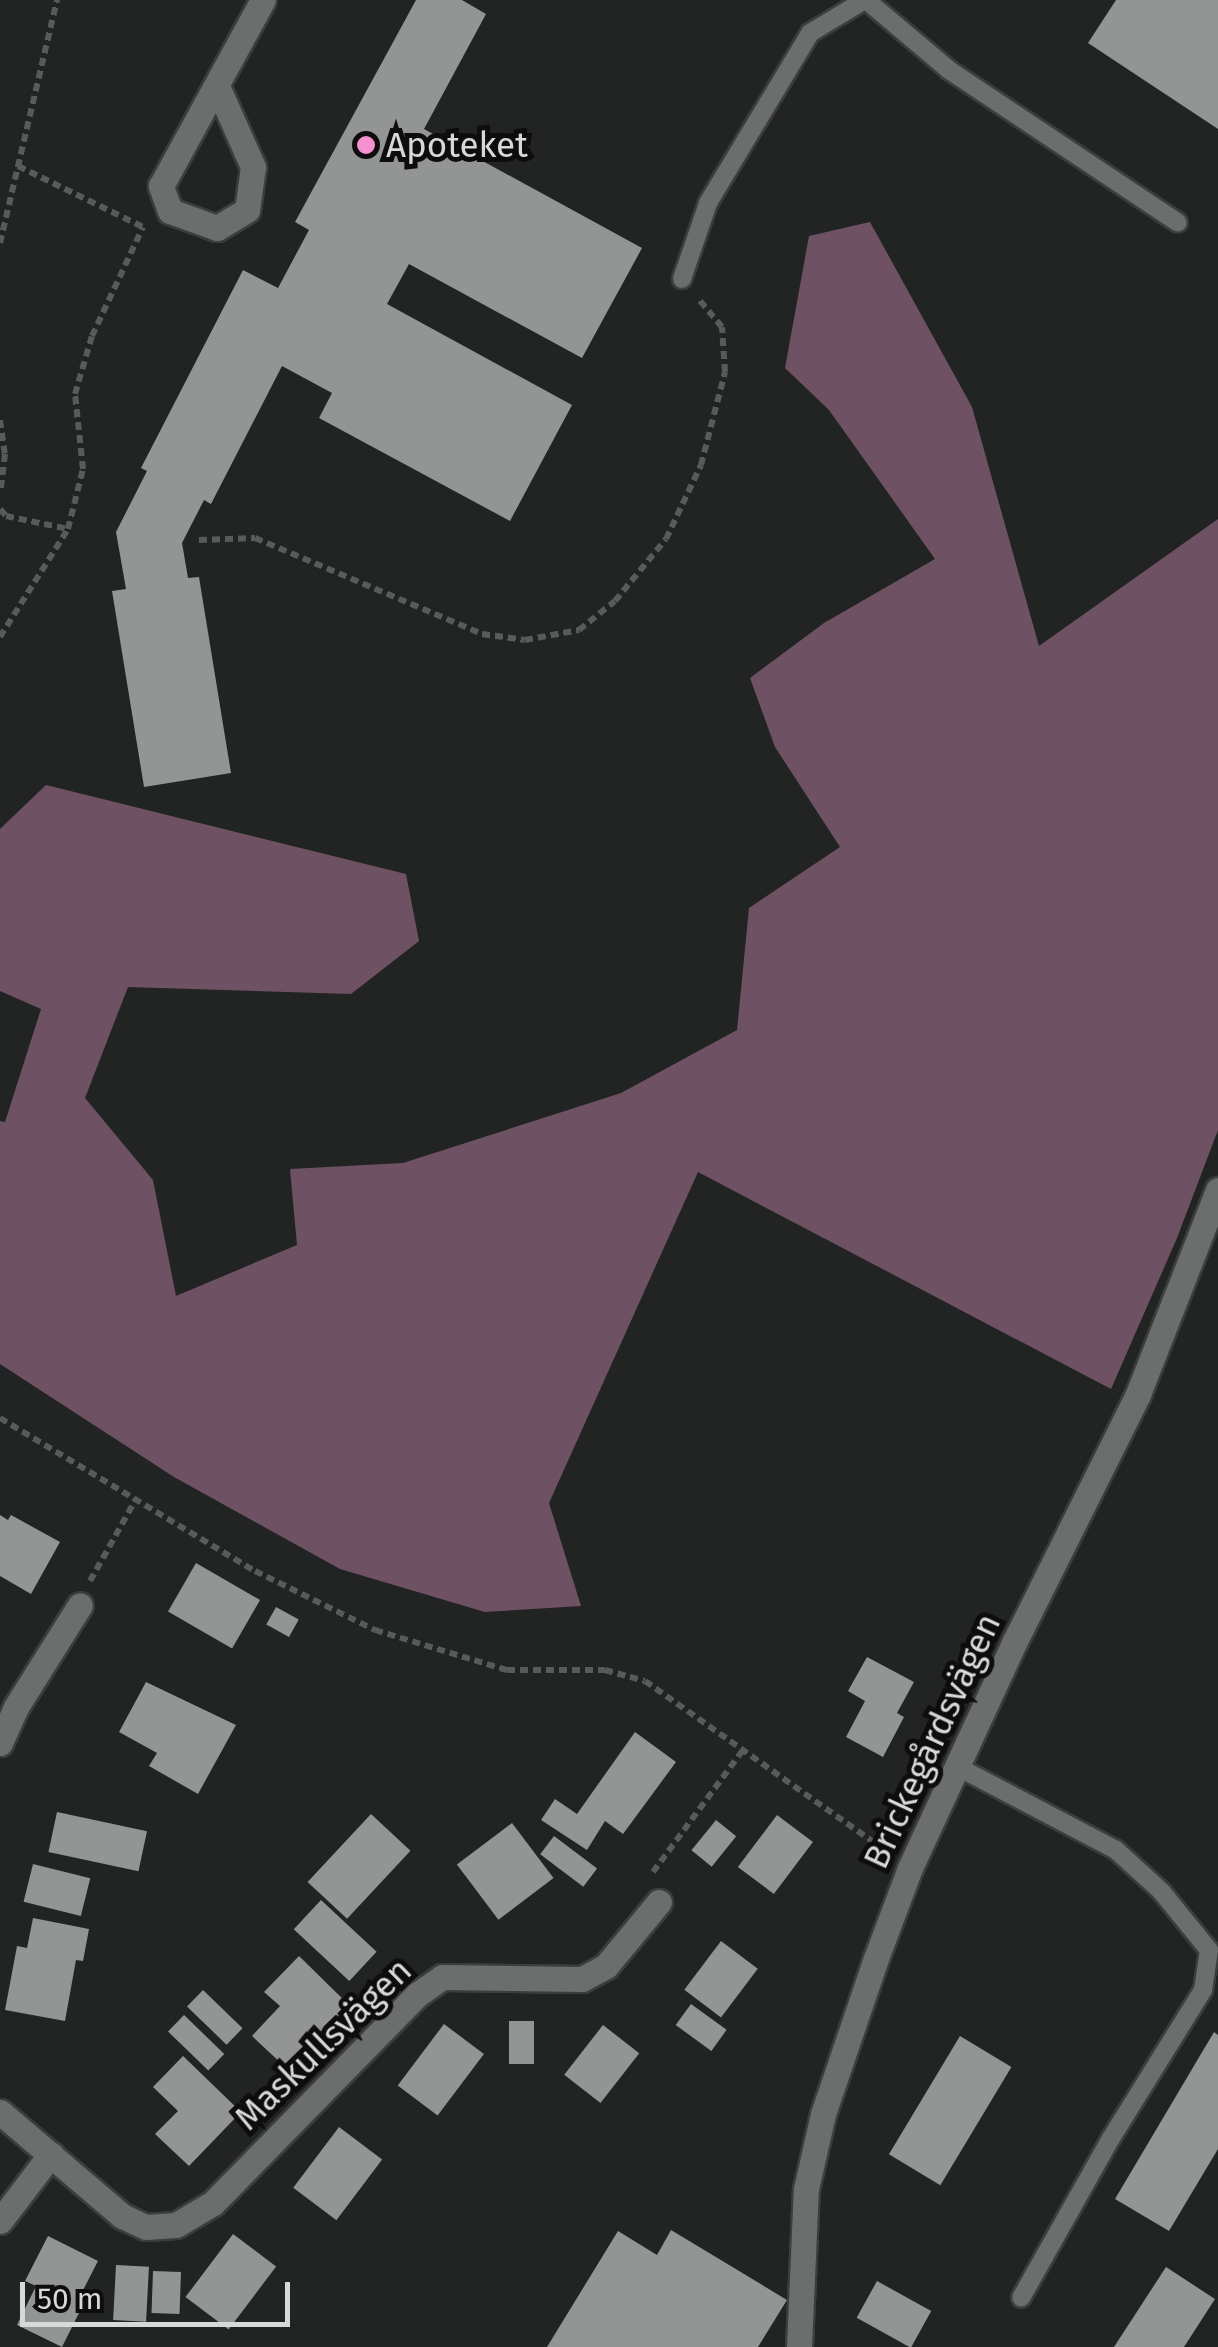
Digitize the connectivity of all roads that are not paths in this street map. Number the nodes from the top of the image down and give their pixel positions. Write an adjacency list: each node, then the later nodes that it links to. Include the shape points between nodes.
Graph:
1 (263, 0): 3 (street)
2 (866, 0): 4 (lane, via 949,70); 5 (lane, via 810,33 708,203)
3 (217, 86): 3 (street, via 161,186 170,211 216,228 246,210 253,167)
4 (1178, 223)
5 (682, 279)
6 (1218, 1190): 9 (street, Brickegårdsvägen, via 1138,1394)
7 (80, 1605): 8 (street)
8 (0, 1743)
9 (958, 1767): 14 (lane, via 1116,1850 1209,1950 1203,1990); 15 (street, Brickegårdsvägen, via 910,1868 823,2114 806,2189)
10 (659, 1902): 12 (street, Maskullsvägen, via 606,1966 582,1978 442,1977 213,2202 176,2225 146,2226 122,2216)
11 (0, 2112): 12 (street, Maskullsvägen)
12 (51, 2154): 13 (street)
13 (0, 2222)
14 (1020, 2298)
15 (800, 2347)

